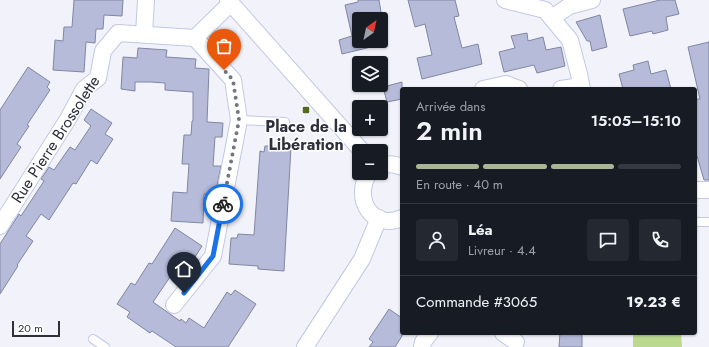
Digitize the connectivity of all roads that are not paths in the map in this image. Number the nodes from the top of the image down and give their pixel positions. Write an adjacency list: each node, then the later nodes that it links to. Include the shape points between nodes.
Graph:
1 (146, 0): 7 (street)
2 (505, 0): 5 (street)
3 (592, 0): 6 (street, via 569,6)
4 (230, 1): 8 (street); 14 (street)
5 (523, 2): 6 (street, via 545,10)
6 (552, 18): 11 (street, via 570,40)
7 (144, 34): 8 (street, Rue Pierre Brossolette); 24 (street, Rue Pierre Brossolette, via 118,33 103,50 98,78 84,89 68,119)
8 (195, 38): 12 (street, via 233,80)
9 (492, 87): 10 (street, via 506,84)
10 (514, 87)
11 (581, 87)
12 (239, 120): 13 (lane); 25 (street, via 213,256)
13 (285, 122)
14 (356, 144)
15 (388, 164): 16 (street)
16 (400, 166)
17 (364, 180): 20 (street, via 362,198 368,210)
18 (697, 190): 19 (street)
19 (709, 190)
20 (379, 218): 21 (street); 29 (street, via 362,259)
21 (400, 219)
22 (697, 222): 23 (lane)
23 (709, 222)
24 (0, 226)
25 (174, 305)
26 (428, 335): 30 (street)
27 (93, 339): 28 (lane)
28 (105, 347)
29 (305, 347)
30 (422, 347)

